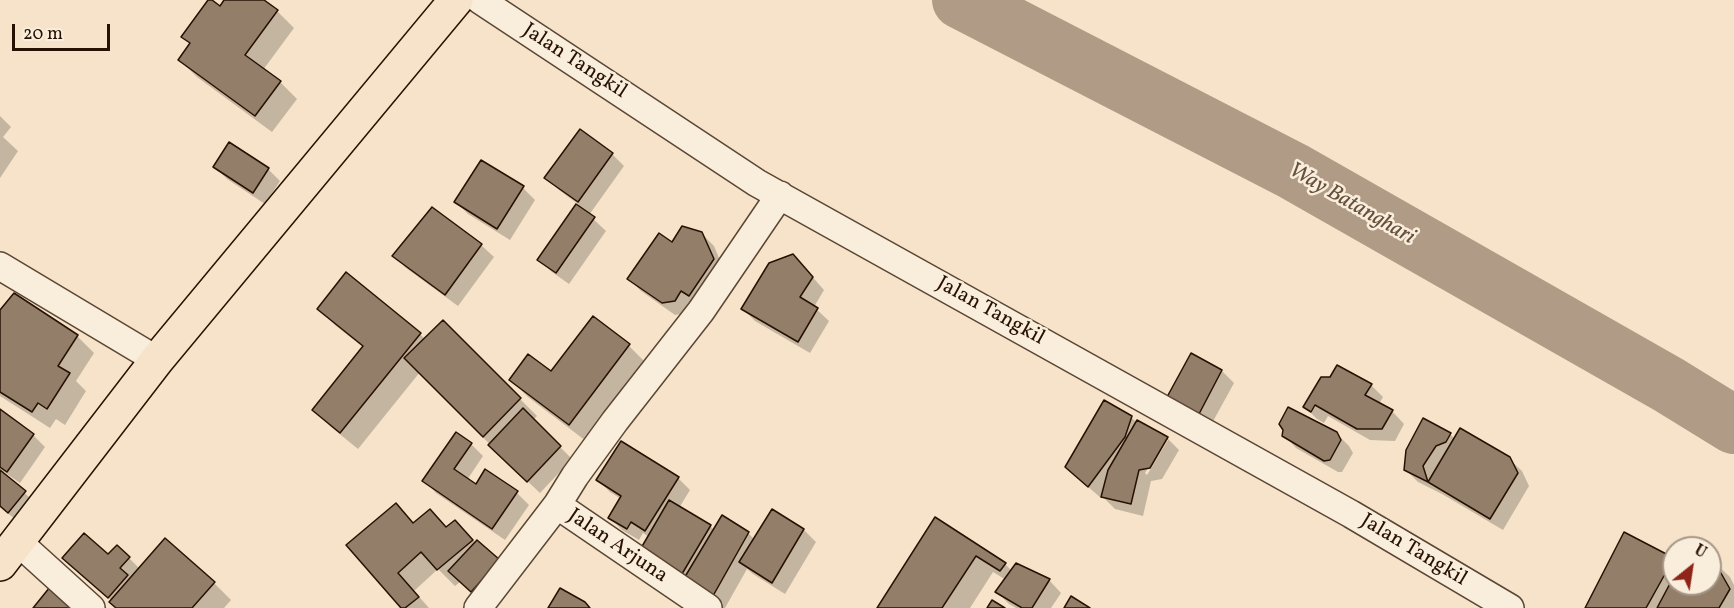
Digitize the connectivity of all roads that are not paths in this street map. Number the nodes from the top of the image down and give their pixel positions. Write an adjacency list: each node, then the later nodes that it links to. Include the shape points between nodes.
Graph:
1 (456, 0): 5 (main road)
2 (480, 0): 3 (street, Jalan Tangkil)
3 (780, 195): 6 (street, via 701,311 615,421); 11 (street, Jalan Tangkil, via 1352,514)
4 (0, 266): 5 (street)
5 (157, 360): 7 (main road)
6 (556, 506): 9 (street); 10 (street, Jalan Arjuna)
7 (8, 552): 8 (street)
8 (91, 608)
9 (478, 608)
10 (708, 608)
11 (1510, 608)

